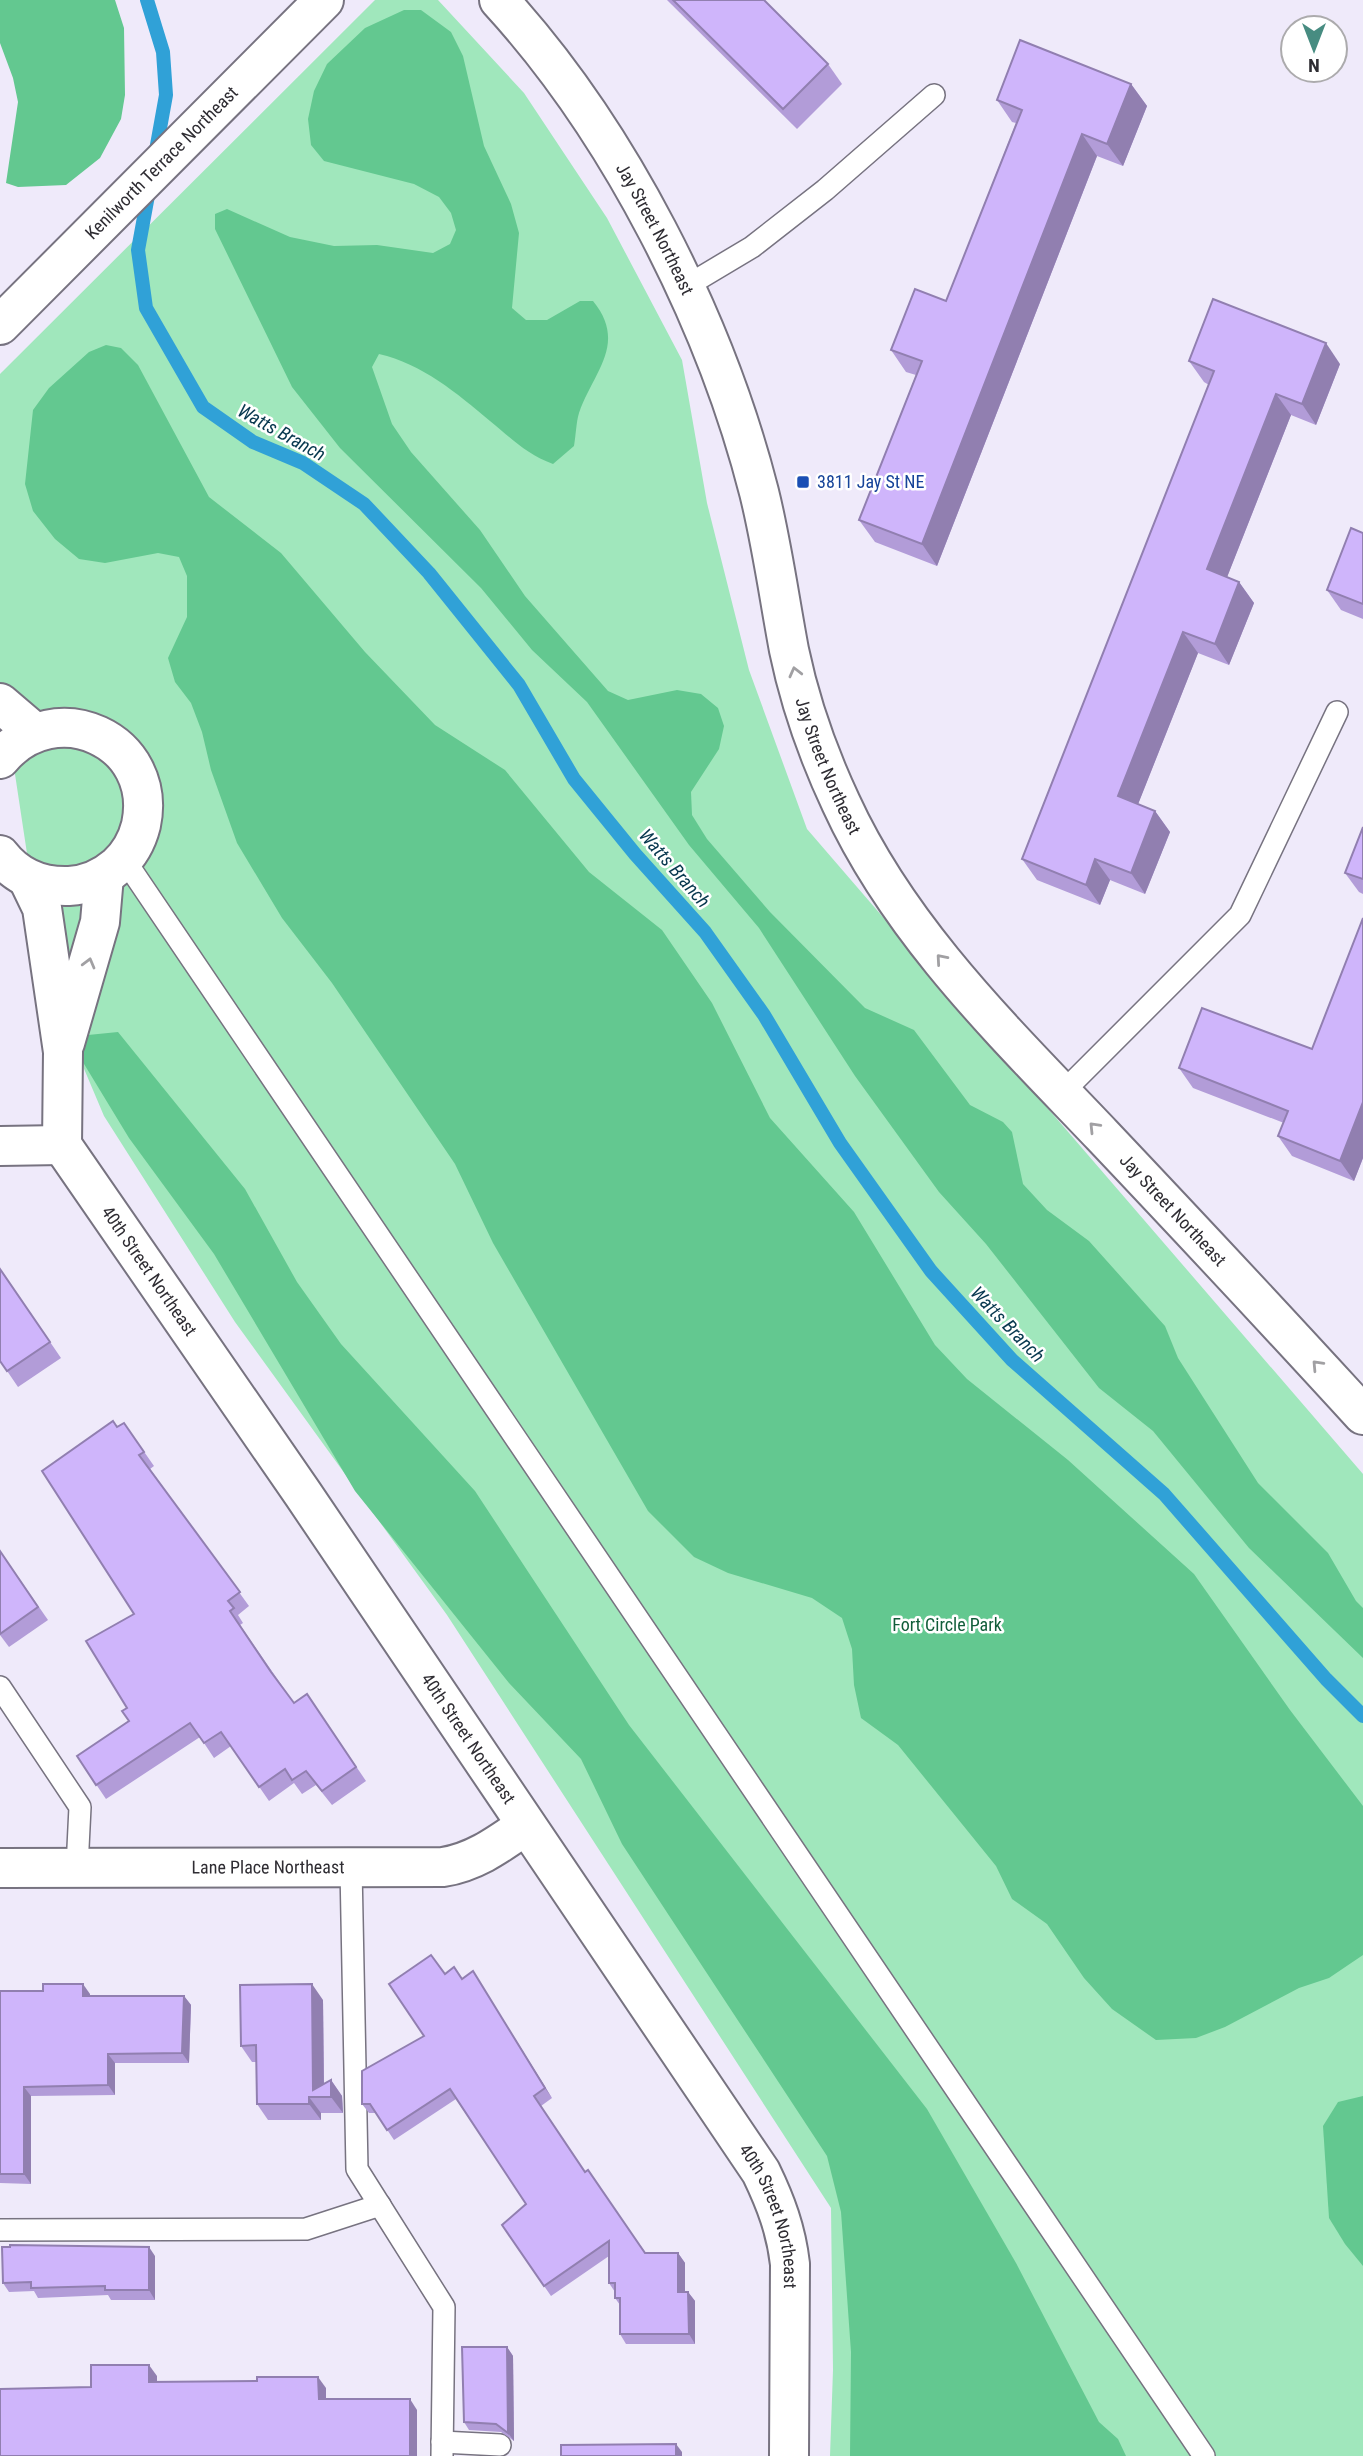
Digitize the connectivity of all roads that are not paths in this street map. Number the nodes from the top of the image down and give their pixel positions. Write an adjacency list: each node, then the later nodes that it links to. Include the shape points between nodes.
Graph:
1 (324, 0): 5 (street, Kenilworth Terrace Northeast)
2 (499, 0): 4 (street, Jay Street Northeast, via 591,121)
3 (934, 95): 4 (lane, via 752,247)
4 (685, 286): 14 (street, Jay Street Northeast, one-way to 4, via 927,943 866,853 842,805 803,704 771,542 743,435)
5 (0, 325)
6 (0, 704): 8 (street)
7 (1337, 712): 14 (lane, via 1240,915)
8 (34, 732): 9 (street); 11 (street, via 60,727 87,731 111,742 130,761 141,786 144,812 138,837)
9 (0, 759)
10 (0, 855): 12 (street)
11 (114, 868): 12 (street, via 80,886); 13 (street, one-way to 11); 28 (lane)
12 (28, 879): 13 (street, via 41,908)
13 (62, 1052): 15 (street)
14 (1062, 1093): 17 (street, Jay Street Northeast, one-way to 14)
15 (62, 1145): 16 (street); 19 (street, 40th Street Northeast)
16 (0, 1146)
17 (1363, 1415)
18 (0, 1687): 21 (lane, via 80,1807)
19 (525, 1826): 22 (street, Lane Place Northeast, via 487,1853 458,1865); 27 (street, 40th Street Northeast, via 754,2160 779,2209 790,2264)
20 (0, 1868): 21 (street, Lane Place Northeast)
21 (78, 1868): 22 (street, Lane Place Northeast)
22 (351, 1868): 23 (lane, via 357,2169)
23 (380, 2206): 24 (lane, via 306,2229); 26 (lane, via 444,2307)
24 (0, 2230)
25 (500, 2445): 26 (lane)
26 (442, 2449)
27 (789, 2456)
28 (1204, 2456)

